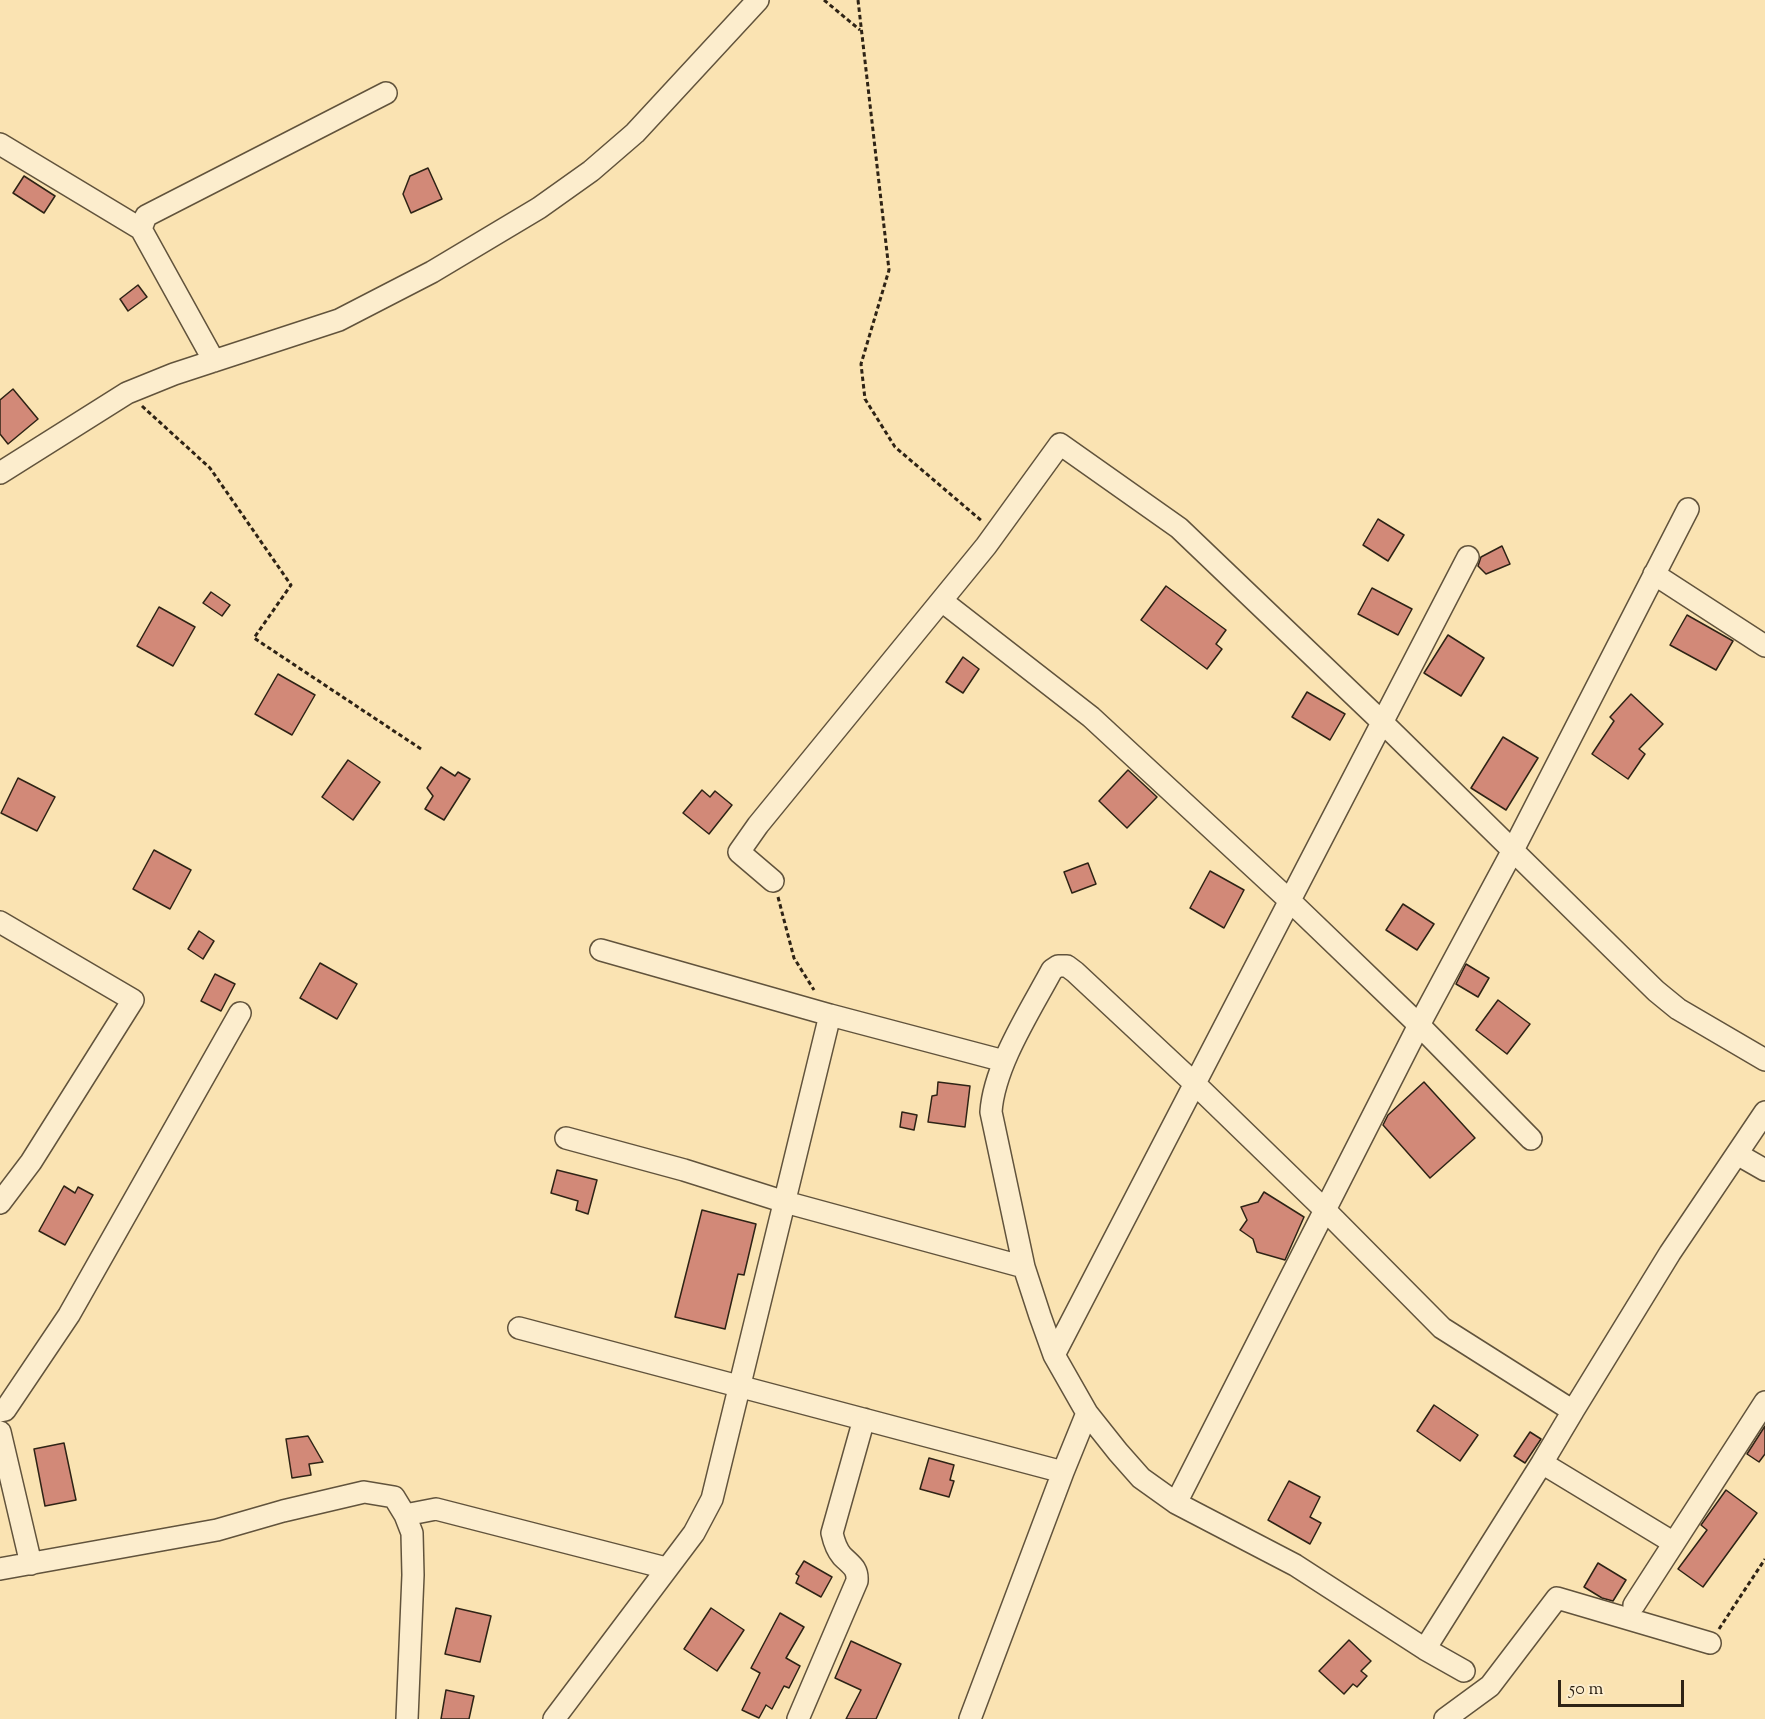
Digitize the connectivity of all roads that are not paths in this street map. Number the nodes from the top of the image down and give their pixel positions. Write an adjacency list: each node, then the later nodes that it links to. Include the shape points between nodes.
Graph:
1 (758, 0): 5 (street, via 635,133 539,208 432,272 339,320)
2 (386, 93): 4 (street, via 146,216)
3 (0, 144): 4 (street)
4 (141, 229): 5 (street)
5 (214, 361): 6 (street, via 127,393)
6 (0, 473)
7 (1688, 509): 9 (street)
8 (1468, 557): 12 (street)
9 (1654, 573): 11 (street); 13 (street)
10 (942, 601): 12 (street, via 1060,444 1179,528); 14 (street, via 739,852); 15 (street, via 1091,717)
11 (1765, 646)
12 (1382, 722): 13 (street); 15 (street)
13 (1513, 850): 20 (street); 21 (street, via 1656,991 1678,1009)
14 (773, 881)
15 (1289, 900): 20 (street); 23 (street)
16 (0, 922): 30 (street, via 133,1000 31,1162)
17 (601, 950): 19 (street)
18 (240, 1013): 37 (street, via 69,1316 5,1410)
19 (830, 1015): 22 (street); 29 (street)
20 (1419, 1025): 26 (street); 31 (street)
21 (1765, 1060)
22 (1004, 1061): 23 (street, via 1052,970 1066,966); 32 (street, via 992,1094 991,1112)
23 (1194, 1083): 31 (street); 34 (street)
24 (1765, 1112): 27 (street)
25 (566, 1138): 29 (street)
26 (1531, 1139)
27 (1737, 1154): 28 (street); 38 (street, via 1670,1253)
28 (1765, 1170)
29 (785, 1202): 32 (street); 35 (street)
30 (0, 1203)
31 (1325, 1210): 38 (street, via 1442,1328); 44 (street)
32 (1024, 1267): 34 (street)
33 (519, 1328): 35 (street)
34 (1054, 1355): 39 (street)
35 (738, 1387): 40 (street); 48 (street, via 712,1499 694,1533)
36 (1765, 1402): 46 (street)
37 (0, 1411)
38 (1573, 1411): 42 (street)
39 (1087, 1413): 43 (street); 44 (street, via 1141,1478)
40 (864, 1419): 43 (street); 57 (street, via 832,1533 834,1545 858,1573 857,1581)
41 (0, 1431): 47 (street)
42 (1542, 1463): 46 (street); 52 (street)
43 (1063, 1472): 54 (street)
44 (1176, 1503): 52 (street, via 1295,1565)
45 (405, 1515): 47 (street, via 394,1497 364,1492 217,1530); 48 (street, via 436,1509); 55 (street, via 411,1533 413,1575)
46 (1674, 1543): 50 (street)
47 (31, 1564): 49 (street)
48 (666, 1568): 56 (street)
49 (0, 1569)
50 (1634, 1605)
51 (1710, 1643): 58 (street, via 1557,1598 1490,1686)
52 (1425, 1649): 53 (street)
53 (1464, 1671)
54 (973, 1718)
55 (407, 1719)
56 (554, 1719)
57 (798, 1719)
58 (1445, 1719)

